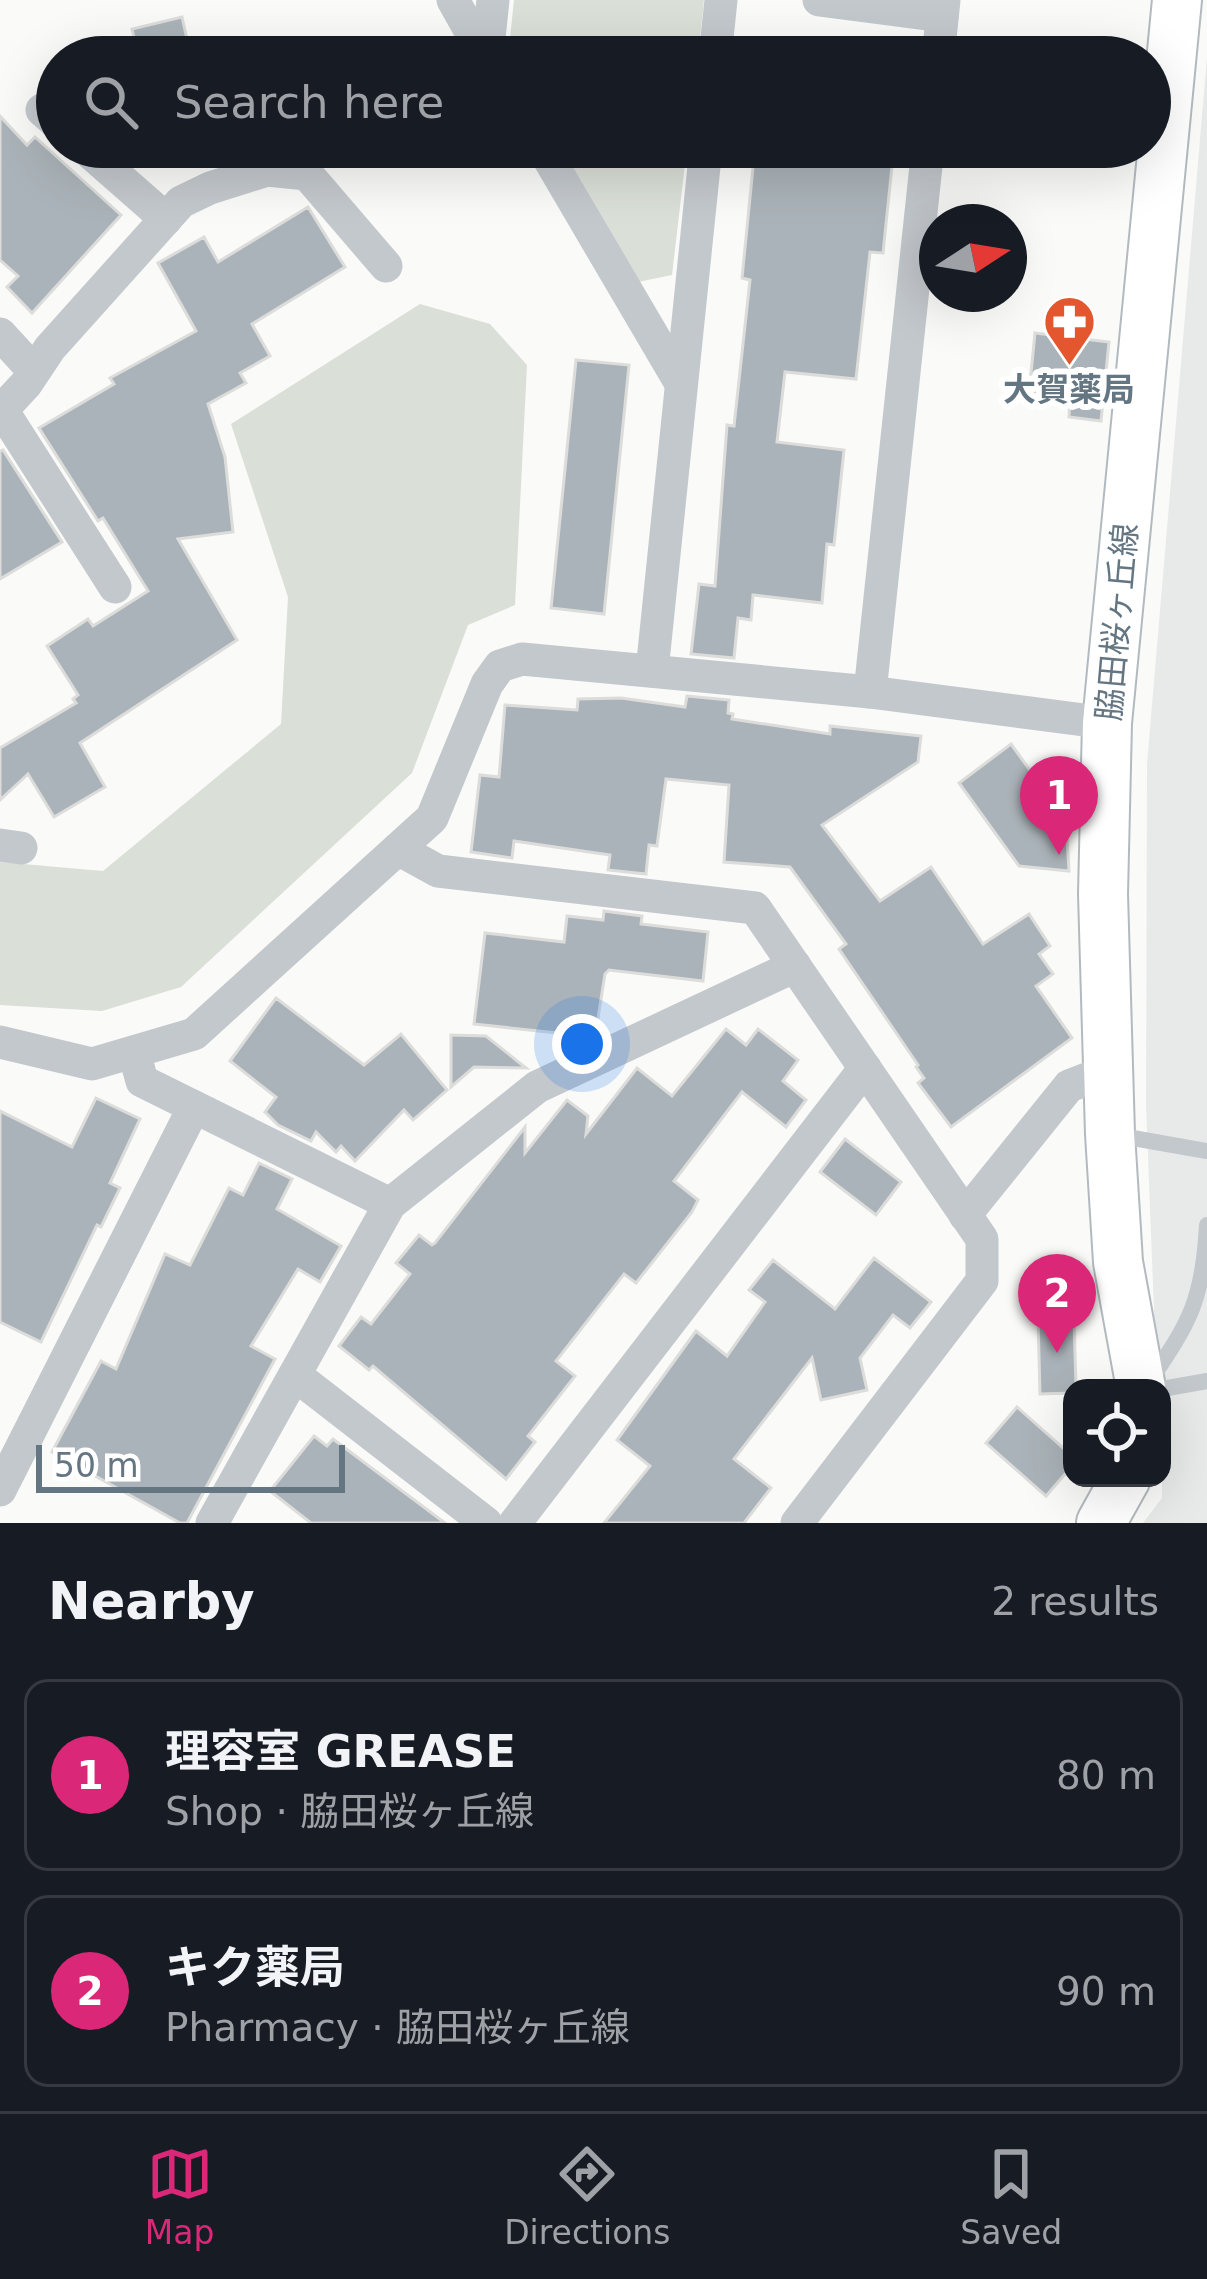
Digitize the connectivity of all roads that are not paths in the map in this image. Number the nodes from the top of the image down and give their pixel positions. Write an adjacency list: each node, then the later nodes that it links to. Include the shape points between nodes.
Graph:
1 (453, 0): 7 (street)
2 (493, 0): 8 (street)
3 (721, 0): 9 (street)
4 (819, 0): 6 (street)
5 (1177, 0): 10 (street, 脇田桜ヶ丘線)
6 (943, 8)
7 (474, 36)
8 (489, 36)
9 (717, 36)
10 (1171, 62)
11 (108, 168): 16 (street)
12 (554, 168): 20 (street)
13 (704, 168): 20 (street)
14 (926, 168): 24 (street)
15 (1161, 168): 25 (street, 脇田桜ヶ丘線)
16 (166, 219): 17 (street, via 210,188 267,170 307,174); 19 (street)
17 (386, 266)
18 (0, 334): 19 (street)
19 (34, 371): 21 (street)
20 (680, 382): 23 (street)
21 (1, 411): 22 (street)
22 (115, 587)
23 (652, 671): 24 (street); 26 (street, via 522,659 500,666 432,818)
24 (869, 692): 25 (street)
25 (1107, 723): 31 (street, 脇田桜ヶ丘線)
26 (398, 849): 27 (street, via 438,871 755,908); 29 (street, via 194,1034)
27 (795, 966): 30 (street); 35 (street, via 537,1087)
28 (0, 1042): 29 (street, via 92,1064)
29 (134, 1052): 32 (street, via 142,1081)
30 (865, 1068): 36 (street); 47 (street)
31 (1108, 1071): 33 (street, 脇田桜ヶ丘線); 36 (street, via 1069,1085)
32 (194, 1107): 35 (street); 44 (street)
33 (1110, 1134): 34 (lane); 39 (street, 脇田桜ヶ丘線, via 1118,1262)
34 (1207, 1151)
35 (390, 1204): 38 (street)
36 (965, 1215): 48 (street, via 982,1239 982,1281)
37 (1207, 1225): 40 (lane, via 1189,1323)
38 (295, 1376): 45 (street); 46 (street)
39 (1141, 1379)
40 (1149, 1379)
41 (1207, 1382): 42 (lane)
42 (1171, 1388)
43 (1121, 1487): 49 (street)
44 (0, 1490)
45 (212, 1523)
46 (487, 1523)
47 (515, 1523)
48 (797, 1523)
49 (1101, 1523)

